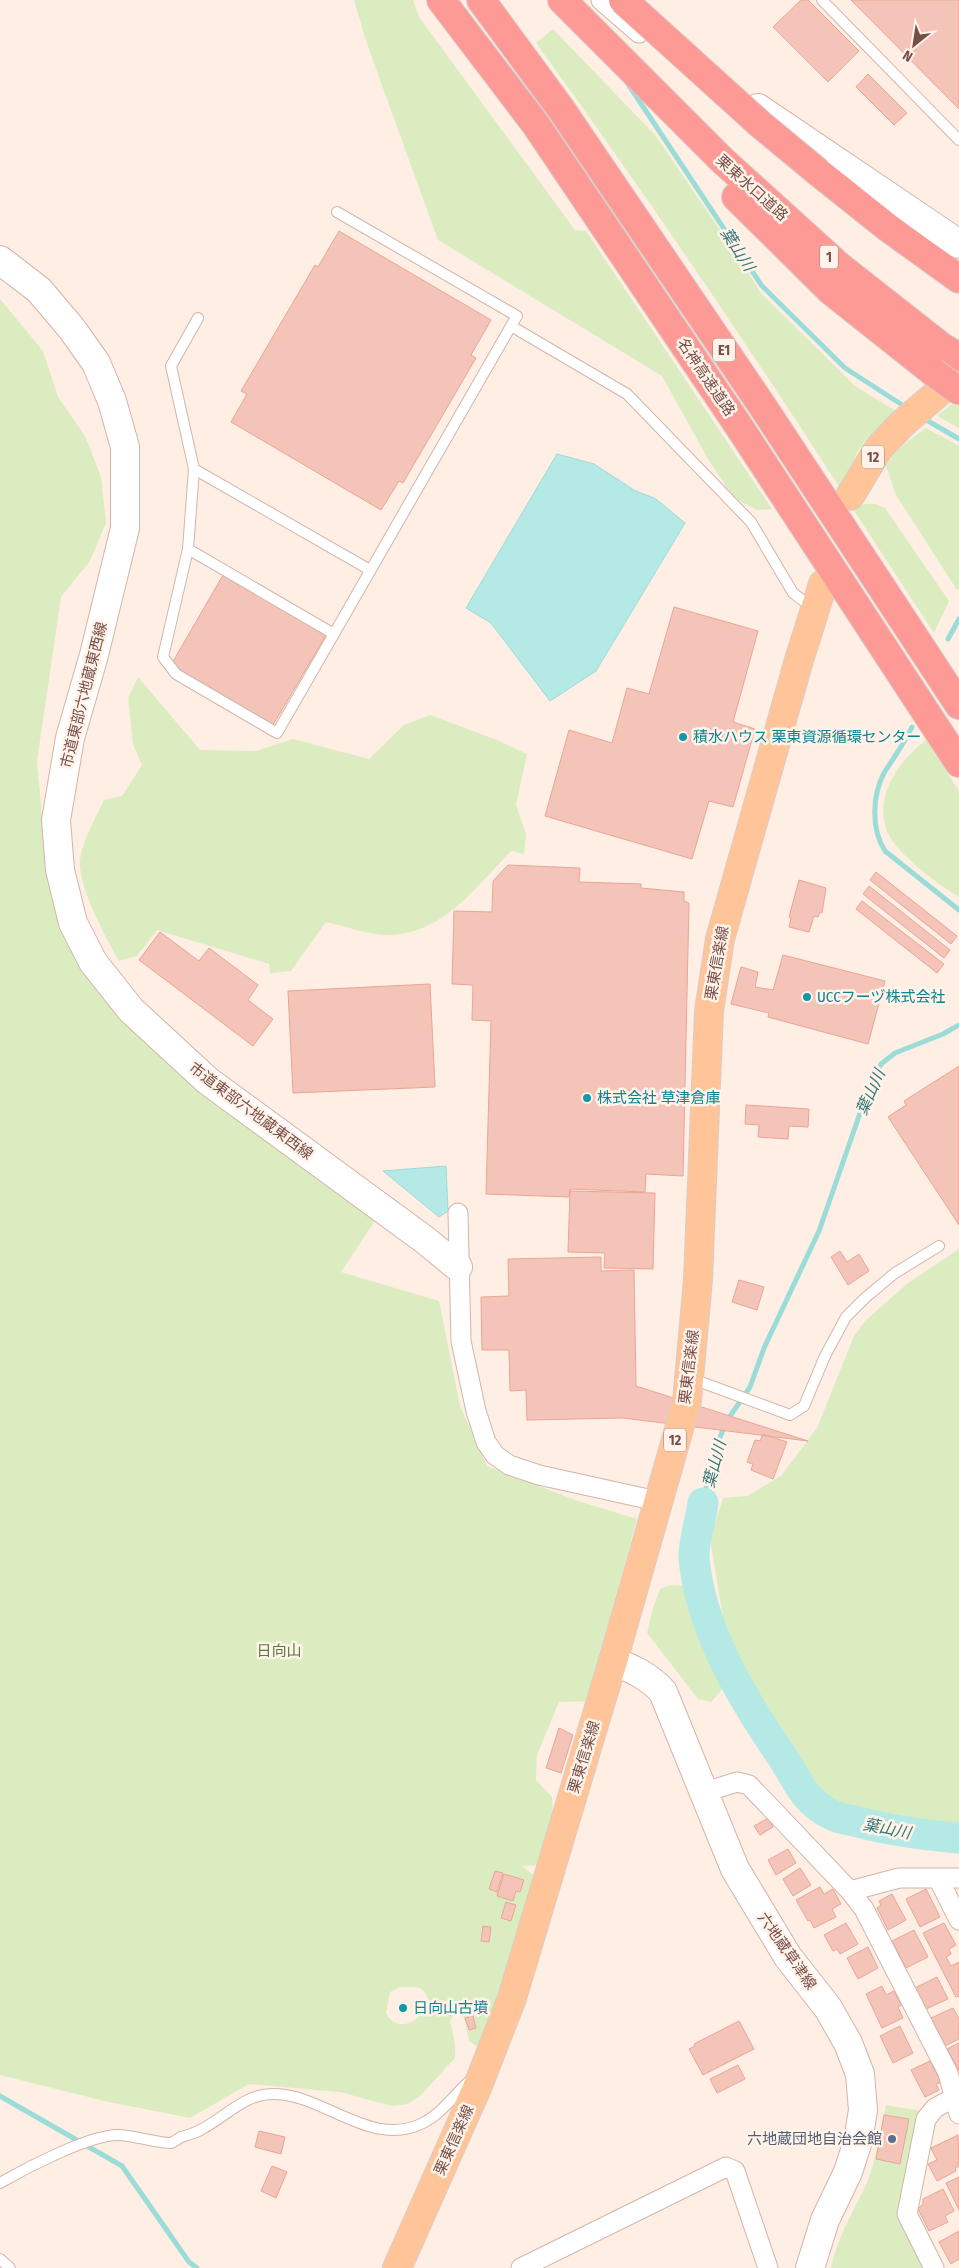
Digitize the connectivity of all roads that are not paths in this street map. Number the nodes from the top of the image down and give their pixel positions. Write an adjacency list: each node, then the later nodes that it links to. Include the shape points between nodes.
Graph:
1 (441, 0): 27 (highway, 名神高速道路 / E1, via 542,133)
2 (481, 0): 26 (highway, 名神高速道路 / E1, via 561,109 749,386)
3 (562, 0): 9 (highway, 栗東水口道路 / 1, via 656,97)
4 (601, 0): 7 (street)
5 (632, 0): 7 (lane); 13 (highway, bridge, via 760,124 887,227)
6 (822, 0): 8 (lane)
7 (635, 29): 11 (street, via 719,81)
8 (959, 140)
9 (716, 166): 16 (highway, 栗東水口道路 / 1); 17 (highway, via 832,291)
10 (337, 212): 15 (lane, via 517,316)
11 (959, 244)
12 (0, 260): 30 (street, 市道東部六地蔵東西線, via 38,290 96,363 112,400 124,446 126,528 70,738 56,820 60,870 73,923 93,962 131,1010 208,1081 425,1240)
13 (959, 279)
14 (198, 318): 19 (lane, via 171,366)
15 (511, 326): 22 (lane); 24 (lane, via 627,394 751,522 794,593)
16 (951, 352)
17 (946, 374): 18 (highway, bridge); 20 (main road, 12, via 927,404 879,448)
18 (959, 391)
19 (194, 468): 21 (lane); 22 (lane)
20 (850, 496)
21 (188, 549): 25 (lane); 25 (lane, via 163,658 176,674 277,733)
22 (370, 570): 25 (lane)
23 (823, 584): 24 (main road, 栗東信楽線 / 12)
24 (815, 609): 31 (main road, 栗東信楽線 / 12, via 720,939 709,1011 698,1280)
25 (334, 634)
26 (959, 705)
27 (959, 763)
28 (458, 1213): 30 (street)
29 (939, 1246): 31 (lane, via 895,1273 846,1317 804,1406 790,1415)
30 (458, 1268): 32 (street, via 461,1341 476,1411 486,1442 495,1455 509,1466 539,1475)
31 (689, 1377): 32 (main road, 栗東信楽線 / 12, via 687,1401)
32 (657, 1501): 33 (main road, 栗東信楽線 / 12)
33 (613, 1661): 34 (street, 六地蔵草津線, via 637,1670 663,1692); 39 (main road, 栗東信楽線 / 12, via 512,1998)
34 (702, 1793): 37 (street, via 737,1782 749,1785); 47 (street, 六地蔵草津線, via 735,1869 788,1957 828,2008 848,2043 860,2074 863,2110 858,2141 848,2172 825,2220)
35 (938, 1878): 36 (street); 37 (street, via 899,1878); 38 (street)
36 (959, 1878)
37 (850, 1891): 40 (street, via 864,1909 948,2073)
38 (959, 1920)
39 (484, 2070): 41 (lane, via 459,2089 438,2113 423,2123 400,2131 352,2122 312,2102 276,2094 251,2096 201,2130 171,2143 116,2135 73,2148); 44 (main road, 栗東信楽線 / 12)
40 (957, 2102): 48 (street, via 934,2108 926,2119 907,2214)
41 (0, 2183)
42 (0, 2259): 43 (lane)
43 (10, 2268)
44 (397, 2268)
45 (521, 2268): 46 (street, via 726,2167 735,2171)
46 (768, 2268)
47 (810, 2268)
48 (934, 2268)

